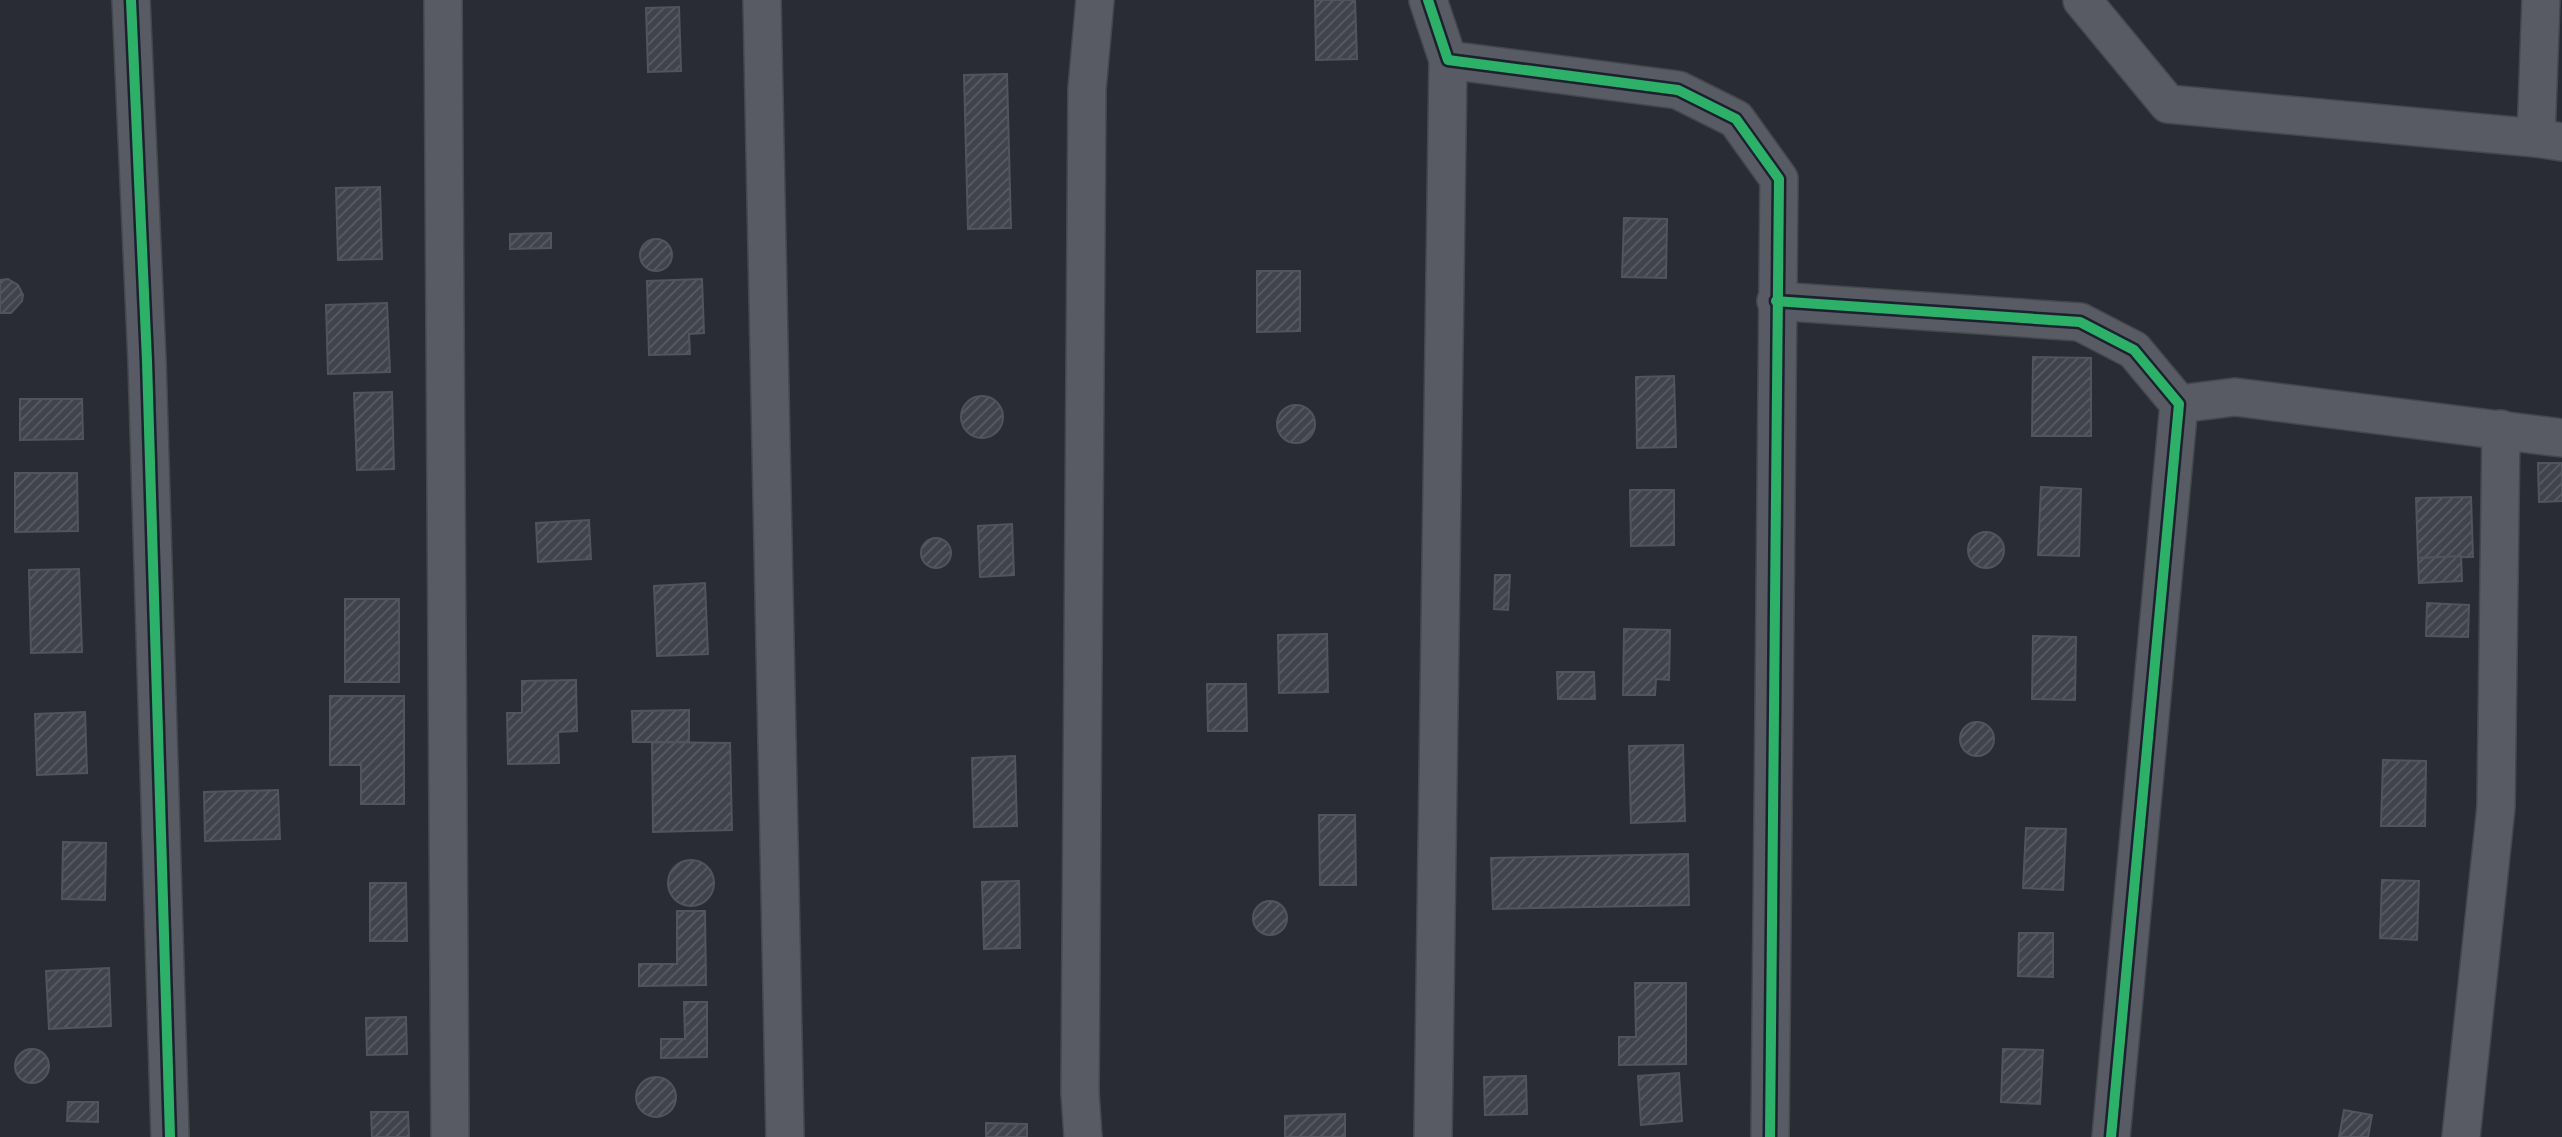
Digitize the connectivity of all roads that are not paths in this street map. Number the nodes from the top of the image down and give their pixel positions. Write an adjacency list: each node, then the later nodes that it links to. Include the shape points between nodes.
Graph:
1 (131, 0): 14 (street, via 147,361)
2 (443, 0): 15 (street)
3 (762, 0): 16 (street)
4 (1095, 0): 17 (street, via 1087,89)
5 (1429, 0): 8 (street)
6 (2082, 0): 9 (street, via 2168,104)
7 (2541, 0): 9 (street)
8 (1448, 60): 10 (street, via 1678,90 1736,118 1779,179); 18 (street)
9 (2549, 140)
10 (1776, 301): 11 (street, via 2080,322 2134,350); 19 (street)
11 (2179, 404): 12 (street, via 2235,397); 20 (street)
12 (2501, 429): 13 (street); 21 (street, via 2496,807)
13 (2562, 438)
14 (170, 1137)
15 (450, 1137)
16 (785, 1137)
17 (1083, 1137)
18 (1433, 1137)
19 (1770, 1137)
20 (2111, 1137)
21 (2461, 1137)

